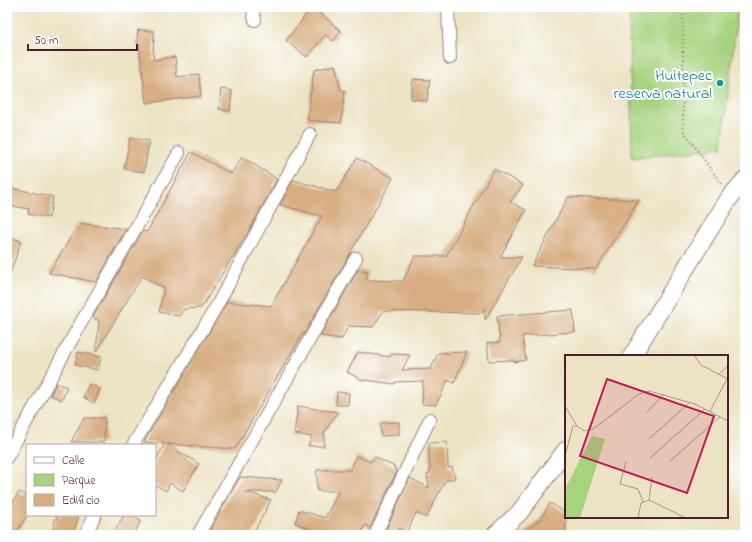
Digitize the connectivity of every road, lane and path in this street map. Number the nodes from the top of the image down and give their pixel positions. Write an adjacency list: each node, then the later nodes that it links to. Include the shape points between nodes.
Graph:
1 (252, 7): 4 (street)
2 (448, 7): 5 (street)
3 (683, 7): 9 (path, via 683,130)
4 (255, 20)
5 (450, 58)
6 (310, 134): 13 (street, via 215,309)
7 (179, 153): 15 (street)
8 (745, 180): 9 (main road)
9 (730, 196): 11 (main road)
10 (356, 258): 18 (street)
11 (633, 355)
12 (430, 419): 19 (street)
13 (134, 444)
14 (565, 451): 20 (main road, via 519,513)
15 (7, 457)
16 (94, 516): 17 (street)
17 (85, 535)
18 (198, 535)
19 (375, 535)
20 (495, 535)

